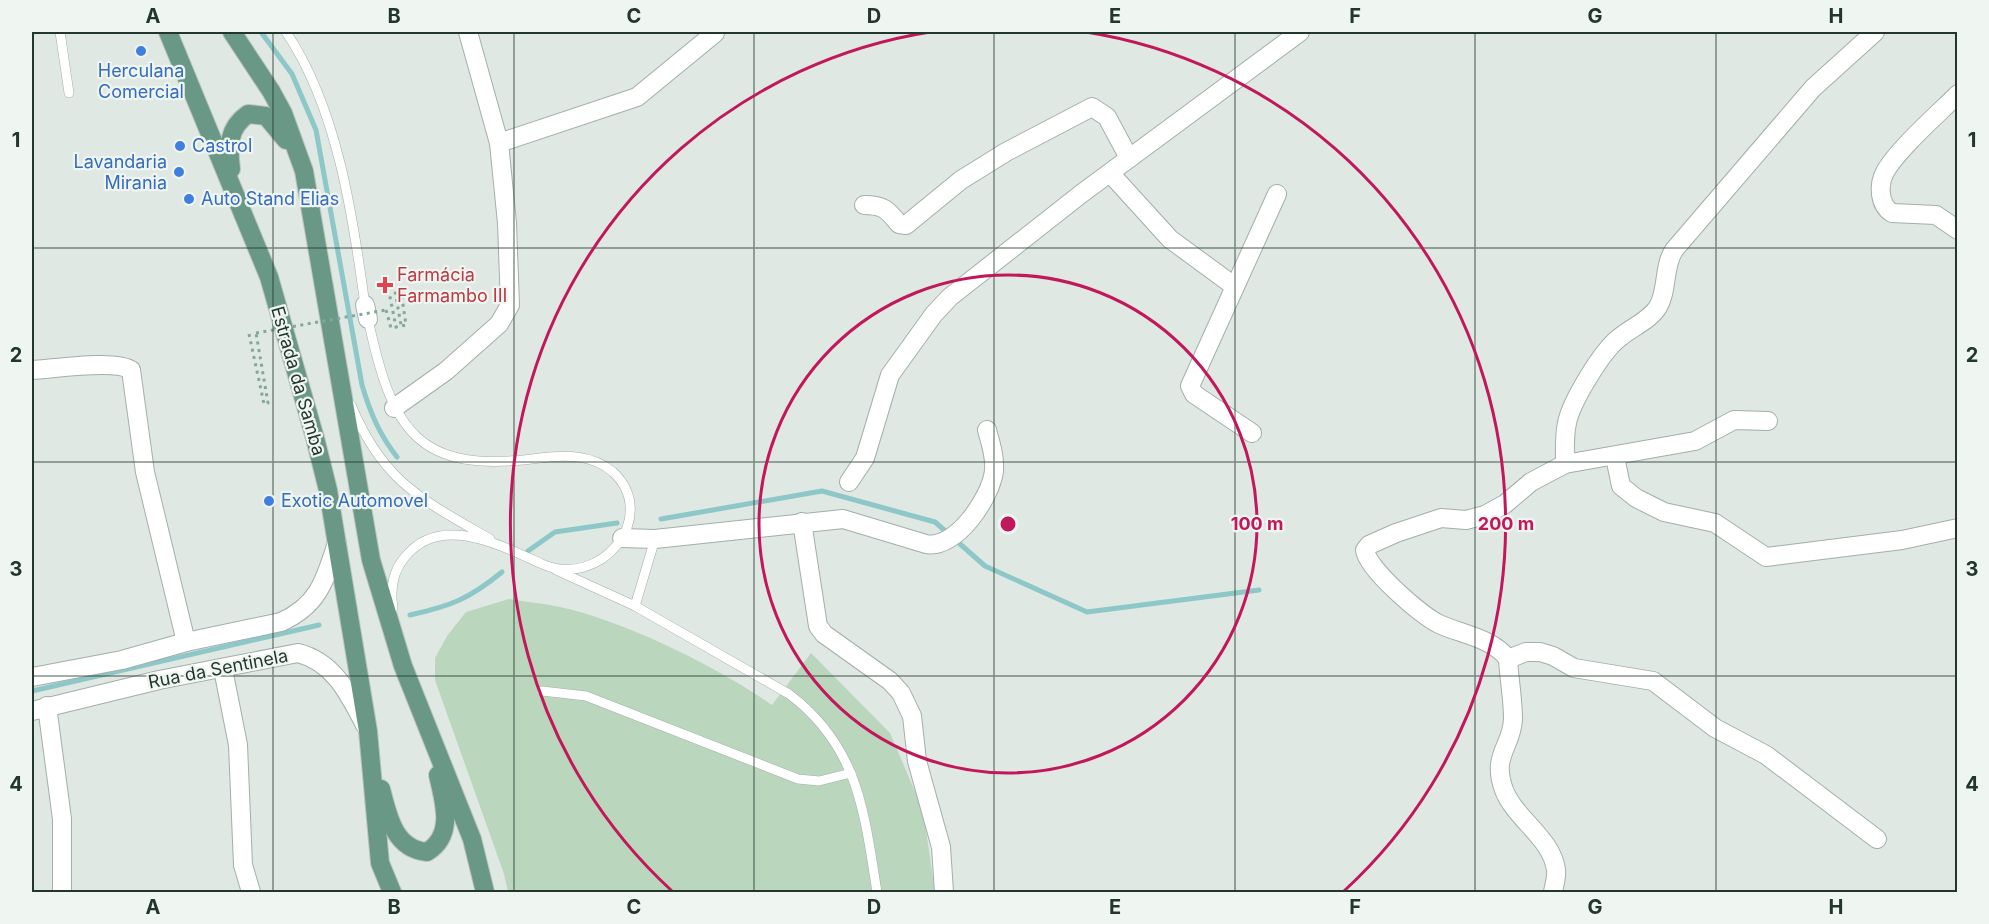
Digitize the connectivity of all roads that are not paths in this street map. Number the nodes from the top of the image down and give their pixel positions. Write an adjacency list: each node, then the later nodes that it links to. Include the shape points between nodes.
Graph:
1 (60, 32): 9 (lane)
2 (168, 32): 16 (main road, Estrada da Samba)
3 (232, 32): 13 (main road, Estrada da Samba, via 283,113)
4 (286, 32): 22 (lane, via 309,72 334,142 366,312 379,369)
5 (468, 32): 11 (street)
6 (1300, 32): 12 (street)
7 (1875, 32): 27 (street, via 1813,88 1674,250 1659,305 1650,317 1606,351 1576,402 1567,424)
8 (715, 33): 11 (street, via 637,96)
9 (69, 93)
10 (1958, 94): 18 (street, via 1892,162 1882,182 1881,197 1892,213 1936,215)
11 (499, 143): 22 (street, via 510,271 508,311 499,324 446,371)
12 (1129, 158): 14 (street); 17 (street, via 1107,117 1092,106 962,180 906,225 899,224 882,205)
13 (304, 171): 16 (main road, via 274,123 258,112 248,114 237,122 230,143); 20 (main road, Estrada da Samba)
14 (1110, 173): 19 (street, via 1170,239); 28 (street, via 994,261 934,314 890,375 865,458)
15 (1277, 194): 19 (street)
16 (236, 195): 33 (main road, Estrada da Samba, via 286,335 328,490)
17 (864, 205)
18 (1958, 230)
19 (1234, 286): 25 (street, via 1190,386 1194,394)
20 (335, 349): 34 (lane, Estrada da Samba, via 351,406 389,470 421,499); 39 (main road, Estrada da Samba, via 363,528)
21 (32, 370): 37 (street, via 106,366 125,366 131,370 146,472)
22 (394, 408): 31 (lane, via 409,431 437,453 506,461 573,455 605,466 615,475 628,501)
23 (1768, 421): 26 (street, via 1734,420 1695,441)
24 (987, 430): 29 (street, via 994,453 987,491 963,530 938,544 926,544 843,519)
25 (1252, 433)
26 (1615, 457): 27 (street); 30 (street, via 1621,486 1636,498 1664,512 1715,523 1766,556 1902,540)
27 (1565, 465): 38 (street, via 1531,482 1485,515 1466,520 1442,518 1396,533 1365,550 1370,563 1417,608 1437,623 1492,645)
28 (849, 482)
29 (802, 522): 32 (street); 53 (street, via 818,626 890,681 912,716 917,761 941,847)
30 (1958, 528)
31 (622, 538): 32 (street); 35 (lane, Estrada da Samba, via 608,556 588,567)
32 (655, 539): 36 (lane)
33 (337, 543): 37 (street, Rua da Sentinela, via 320,589 303,610 281,622); 45 (main road, Estrada da Samba)
34 (516, 553): 35 (lane, Estrada da Samba); 39 (lane, Estrada da Samba, via 475,538 444,534 411,549 396,571 391,593)
35 (547, 566): 36 (lane)
36 (635, 606): 46 (lane, via 779,688 809,710 827,729)
37 (186, 642): 41 (street, Rua da Sentinela, via 156,653)
38 (1508, 659): 47 (street, via 1540,652 1574,668 1653,681 1715,728 1766,755); 54 (street, via 1513,720 1499,763 1500,776 1516,809 1552,854 1557,872)
39 (404, 666): 44 (main road, Estrada da Samba)
40 (223, 669): 43 (street, Rua da Sentinela); 45 (street, Rua da Sentinela, via 297,653 311,656 338,679); 49 (street, via 237,745 243,865)
41 (32, 677)
42 (542, 691): 46 (lane, via 586,696 798,779 819,781)
43 (39, 708): 48 (street, via 62,819)
44 (430, 732): 45 (main road, via 446,825 440,842 427,852 409,848 397,836); 51 (main road, via 472,839)
45 (369, 739): 50 (main road, via 377,846)
46 (851, 773): 52 (lane, via 868,835)
47 (1877, 839)
48 (62, 892)
49 (251, 892)
50 (392, 892)
51 (485, 892)
52 (877, 892)
53 (944, 892)
54 (1553, 892)

